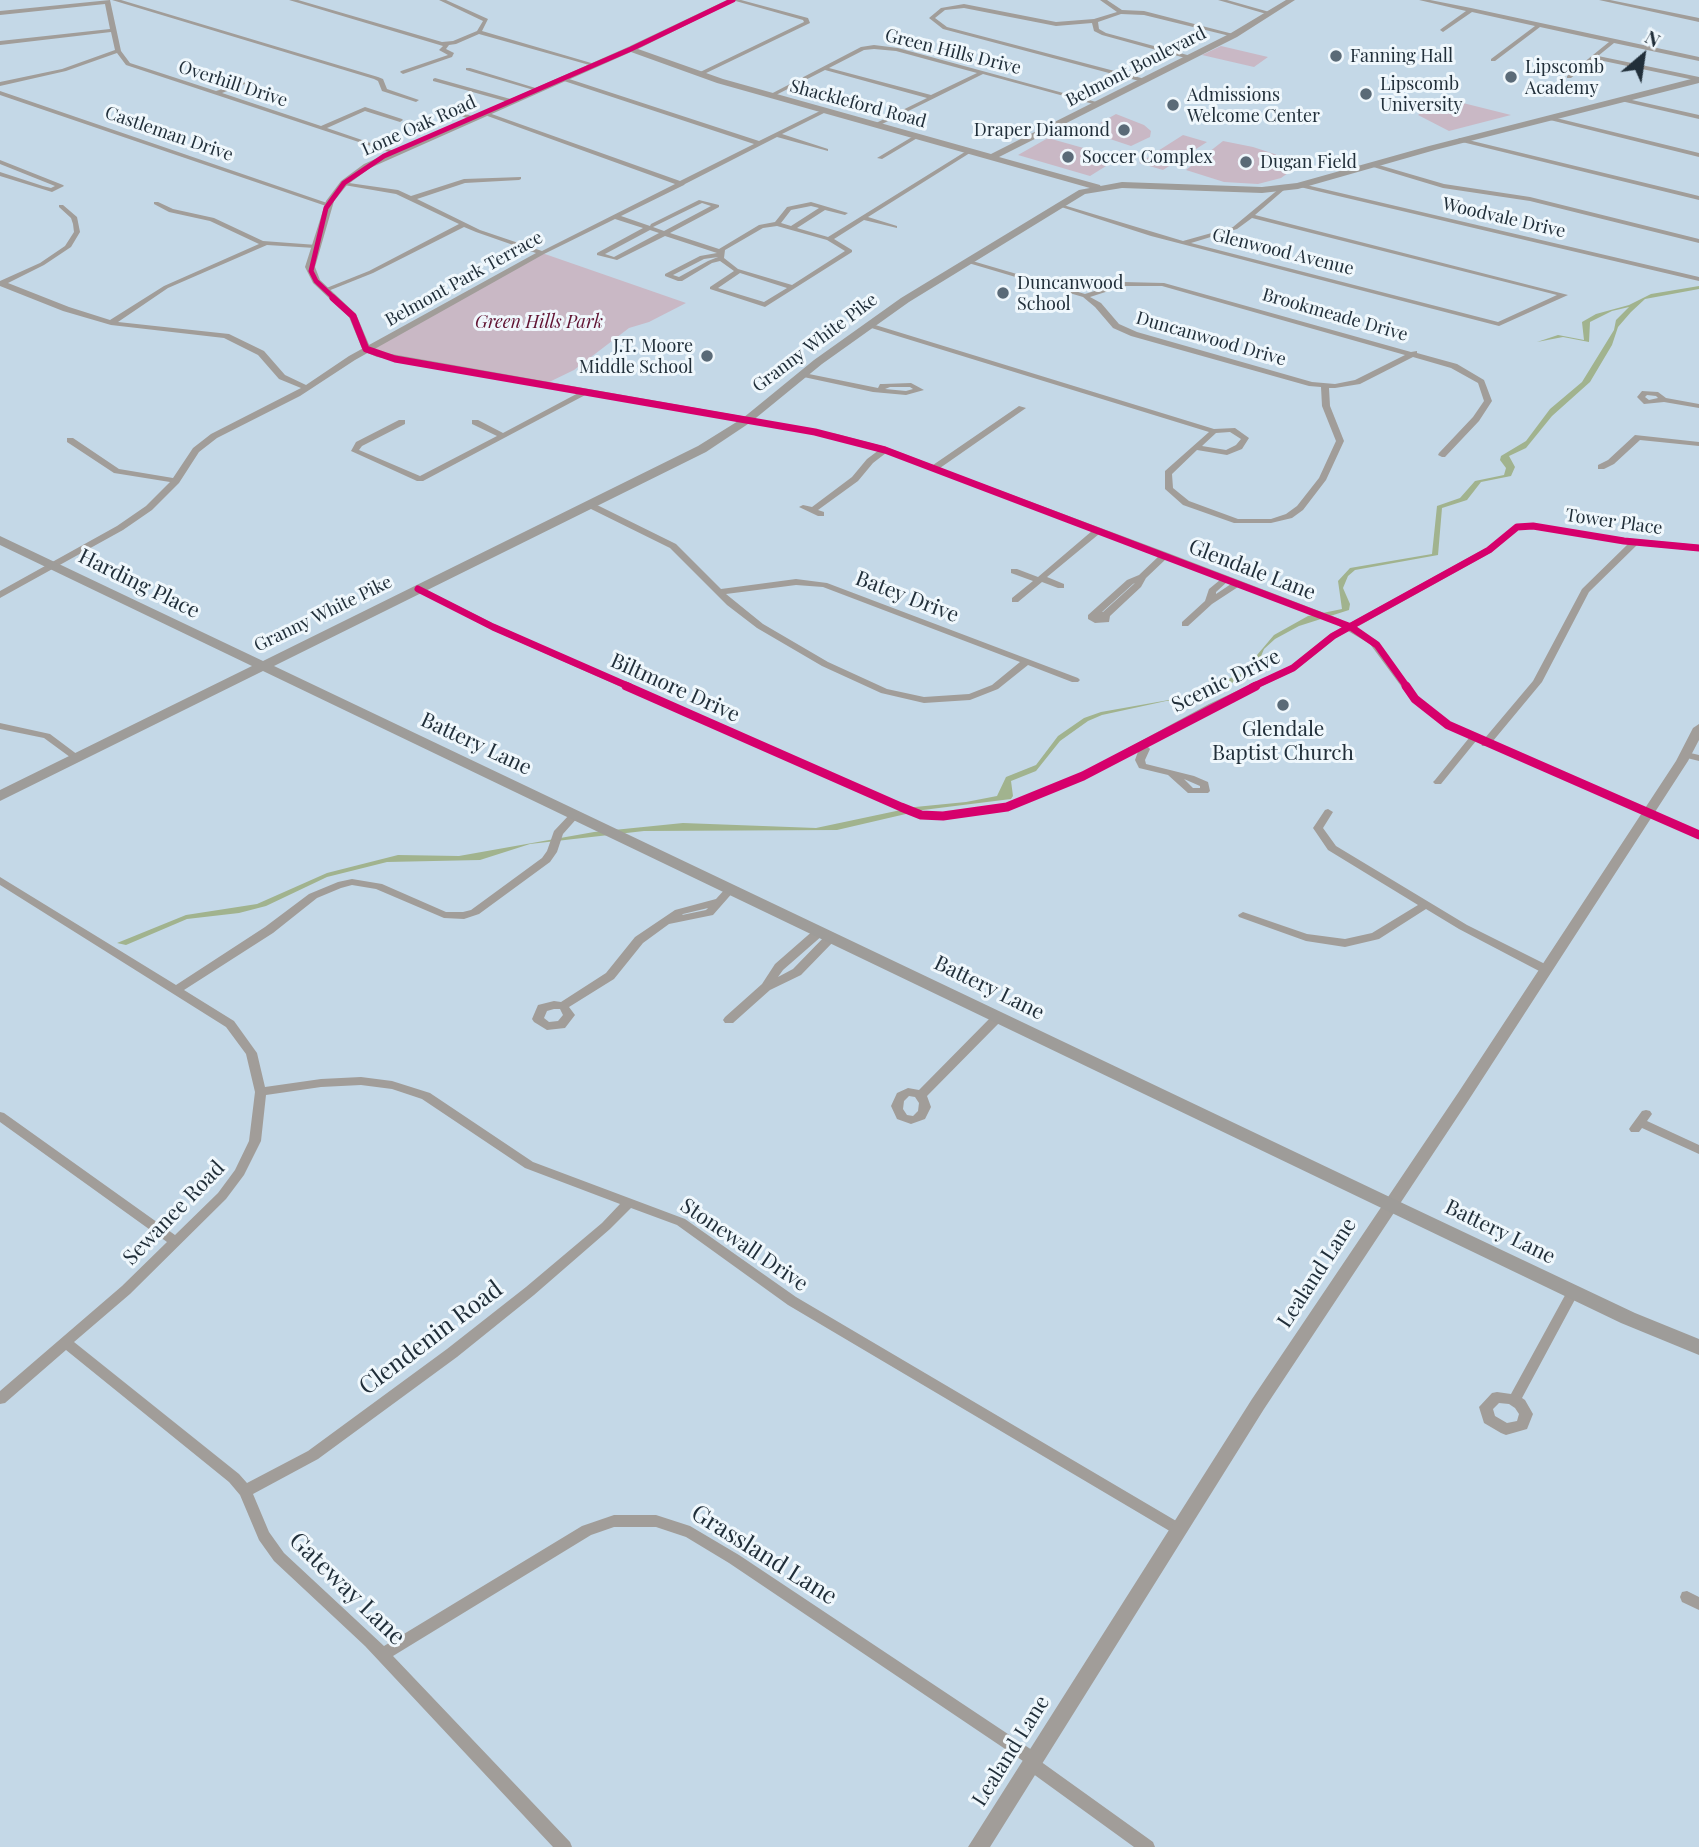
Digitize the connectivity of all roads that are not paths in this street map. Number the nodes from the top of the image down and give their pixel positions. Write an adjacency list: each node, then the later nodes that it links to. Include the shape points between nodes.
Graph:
1 (292, 0): 25 (street)
2 (442, 0): 21 (street, via 486,20)
3 (734, 0): 26 (street, Lone Oak Road); 37 (street, via 806,19 807,23)
4 (1103, 0): 11 (street)
5 (1221, 0): 13 (street)
6 (1291, 0): 13 (street, Belmont Boulevard)
7 (1422, 0): 10 (street)
8 (1601, 0): 14 (street)
9 (110, 1): 12 (street); 18 (street); 50 (street, via 364,74 380,80 384,90)
10 (1471, 10): 17 (street); 20 (street)
11 (1121, 12): 15 (street); 22 (street, via 1143,12)
12 (0, 13)
13 (1270, 13): 22 (street, Belmont Boulevard)
14 (1699, 20)
15 (1095, 21): 16 (street); 19 (street)
16 (1072, 24): 19 (street); 41 (street, via 974,6 941,10 932,18 945,28)
17 (1539, 24): 23 (street); 31 (street)
18 (113, 30): 24 (street); 27 (street)
19 (1096, 30): 28 (street)
20 (1443, 30)
21 (479, 32): 25 (street); 32 (street)
22 (1234, 35): 28 (street, Belmont Boulevard)
23 (1613, 41): 29 (street); 30 (street)
24 (0, 43)
25 (447, 44): 35 (street, via 442,50 450,56)
26 (631, 49): 32 (street, Lone Oak Road); 37 (street, Shackleford Road)
27 (118, 51): 44 (street, via 64,70); 47 (street, Overhill Drive, via 128,64)
28 (1189, 57): 41 (street, Belmont Boulevard)
29 (1593, 57): 38 (street); 42 (street)
30 (1699, 59)
31 (1493, 60)
32 (595, 65): 39 (street, Lone Oak Road)
33 (824, 68): 36 (street, Green Hills Drive, via 874,47); 48 (street, Green Hills Drive); 49 (street)
34 (468, 69): 45 (street)
35 (403, 72)
36 (983, 72): 49 (street); 53 (street, Green Hills Drive)
37 (700, 75): 48 (street, Shackleford Road)
38 (1569, 77)
39 (563, 79): 45 (street, Lone Oak Road); 66 (street)
40 (435, 80): 52 (street)
41 (1143, 80): 53 (street, Belmont Boulevard)
42 (1699, 80): 51 (main road, Granny White Pike)
43 (243, 83): 47 (street)
44 (0, 84)
45 (539, 90): 52 (street, Lone Oak Road)
46 (0, 93): 86 (street, Castleman Drive)
47 (217, 93): 62 (street, Overhill Drive)
48 (770, 96): 54 (street, Shackleford Road)
49 (932, 96): 61 (street)
50 (416, 100)
51 (1623, 100): 57 (street); 59 (main road, Granny White Pike)
52 (512, 101): 56 (street, Lone Oak Road)
53 (1097, 103): 72 (street, Belmont Boulevard)
54 (824, 111): 61 (street, Shackleford Road); 63 (street, Belmont Park Terrace)
55 (458, 113): 58 (street)
56 (484, 113): 58 (street, Lone Oak Road); 79 (street)
57 (1699, 117)
58 (472, 118): 69 (street, Lone Oak Road)
59 (1548, 118): 65 (main road, Granny White Pike); 71 (street)
60 (400, 120): 62 (street, via 365,109)
61 (876, 125): 64 (street, Shackleford Road)
62 (322, 128): 69 (street, Overhill Drive)
63 (778, 135): 66 (street, Belmont Park Terrace); 67 (street)
64 (917, 136): 68 (street, Shackleford Road); 70 (street, via 883,159)
65 (1460, 141): 74 (main road, Granny White Pike); 84 (street)
66 (760, 144): 79 (street, Belmont Park Terrace)
67 (826, 150)
68 (970, 151): 72 (street, Shackleford Road); 93 (street)
69 (394, 152): 78 (street, Lone Oak Road)
70 (871, 155)
71 (1699, 155)
72 (992, 157): 80 (street, Shackleford Road)
73 (0, 163): 75 (street)
74 (1372, 165): 81 (main road, Granny White Pike); 101 (street, via 1443,186 1530,199)
75 (14, 167): 76 (street); 76 (street, via 61,186 42,188)
76 (0, 173)
77 (519, 178): 83 (street, via 464,181)
78 (344, 183): 83 (street, via 389,189); 86 (street, Lone Oak Road)
79 (682, 184): 91 (street, Belmont Park Terrace)
80 (1081, 186): 82 (main road, Granny White Pike); 87 (main road, Granny White Pike)
81 (1302, 186): 82 (main road, Granny White Pike); 109 (street, Woodvale Drive)
82 (1282, 189): 92 (street)
83 (412, 198): 94 (street)
84 (1699, 200)
85 (156, 203): 103 (street, via 171,211 212,219)
86 (328, 205): 104 (street, Lone Oak Road)
87 (1058, 205): 102 (street, Glenwood Avenue); 107 (main road, Granny White Pike)
88 (61, 206): 110 (street, via 76,224 77,232 68,247)
89 (825, 207): 90 (street); 95 (street, via 789,208); 98 (street)
90 (845, 213)
91 (619, 215): 96 (street); 105 (street, Belmont Park Terrace)
92 (1253, 216): 102 (street, via 1230,230); 102 (street, Glenwood Avenue, via 1563,294 1503,324)
93 (863, 218): 97 (street); 100 (street)
94 (464, 224): 105 (street); 112 (street)
95 (777, 224): 98 (street); 106 (street, via 761,226)
96 (651, 226): 99 (street); 99 (street, via 701,201 717,206); 99 (street, via 599,254 615,259)
97 (895, 227)
98 (792, 228): 100 (street)
99 (667, 232): 106 (street)
100 (829, 239): 111 (street, via 850,251)
101 (1699, 240)
102 (1183, 243)
103 (265, 244): 104 (street); 114 (street, via 166,287)
104 (315, 246): 112 (street, Lone Oak Road, via 311,273)
105 (542, 253): 116 (street, Belmont Park Terrace)
106 (721, 254): 106 (street, via 702,257 667,275 680,280); 108 (street)
107 (967, 261): 113 (street, Duncanwood Drive); 115 (main road, Granny White Pike)
108 (739, 271): 111 (street); 111 (street, via 712,288 765,305)
109 (1699, 279)
110 (1, 284): 114 (street)
111 (793, 288)
112 (326, 290): 116 (street, Lone Oak Road, via 351,313)
113 (1085, 296): 117 (street, Brookmeade Drive, via 1123,284 1162,284); 119 (street, Duncanwood Drive, via 1112,323 1134,334)
114 (111, 323): 120 (street, via 226,336 261,353 282,376)
115 (869, 326): 118 (main road, Granny White Pike); 129 (street)
116 (368, 350): 120 (street, Belmont Park Terrace); 122 (street, via 395,359)
117 (1414, 353): 119 (street, Duncanwood Drive, via 1363,380); 137 (street, Brookmeade Drive, via 1461,369 1487,391 1485,408)
118 (802, 374): 121 (street); 126 (main road, Granny White Pike)
119 (1325, 386): 134 (street, via 1339,446 1323,478 1289,516 1270,521 1237,520 1198,509 1174,496 1168,489 1168,472)
120 (307, 388): 140 (street, Belmont Park Terrace, via 206,441)
121 (881, 391)
122 (585, 393): 126 (street); 130 (street)
123 (1664, 400): 124 (street)
124 (1699, 406)
125 (1022, 408): 139 (street)
126 (747, 420): 135 (street, Glendale Lane); 141 (main road, Granny White Pike, via 702,449)
127 (402, 422): 133 (street, via 359,444 356,453 420,479)
128 (475, 422): 130 (street)
129 (1214, 431): 134 (street); 134 (street, via 1232,430 1245,438 1227,453)
130 (504, 436): 133 (street)
131 (70, 440): 140 (street, via 113,470)
132 (1699, 444): 138 (street, via 1639,434)
133 (486, 446): 136 (street)
134 (1197, 448)
135 (885, 450): 139 (street, Glendale Lane); 142 (street, via 817,512)
136 (498, 452)
137 (1442, 456)
138 (1601, 467)
139 (934, 468): 144 (street, Glendale Lane)
140 (176, 481): 149 (street, Belmont Park Terrace, via 133,520)
141 (592, 506): 155 (main road, Granny White Pike); 156 (street, via 673,546)
142 (803, 507)
143 (1525, 525): 146 (street, Tower Place); 162 (street, Scenic Drive, via 1489,551)
144 (1098, 530): 148 (street, Glendale Lane); 151 (street)
145 (0, 540): 149 (main road, Harding Place)
146 (1635, 542): 147 (street, Tower Place); 171 (street, via 1585,591 1537,682)
147 (1699, 548)
148 (1164, 555): 152 (street, Glendale Lane); 160 (street)
149 (53, 566): 157 (street, Belmont Park Terrace); 163 (main road, Harding Place)
150 (1014, 571): 151 (street)
151 (1040, 579): 154 (street); 158 (street)
152 (1226, 579): 153 (street, Glendale Lane); 159 (street, via 1212,591)
153 (1238, 583): 159 (street); 162 (street, Glendale Lane)
154 (1061, 586)
155 (418, 589): 165 (main road, Granny White Pike); 180 (street, Biltmore Drive)
156 (719, 592): 164 (street, Batey Drive, via 796,582 824,585); 164 (street, via 756,623 803,652 900,696 943,700 978,694)
157 (0, 595)
158 (1015, 600)
159 (1209, 602): 161 (street)
160 (1101, 614)
161 (1185, 624)
162 (1351, 628): 170 (street, Glendale Lane, via 1380,649 1420,704); 172 (street, Scenic Drive, via 1333,636 1293,668)
163 (228, 650): 165 (main road, Harding Place); 166 (main road, via 238,668)
164 (1025, 663): 167 (street, Batey Drive)
165 (260, 666): 166 (main road, Granny White Pike); 181 (main road, Battery Lane)
166 (232, 680): 174 (main road, Granny White Pike)
167 (1075, 680)
168 (0, 726): 174 (street, via 47,736)
169 (1699, 728): 173 (street, Lealand Lane)
170 (1474, 739): 171 (street, Glendale Lane); 176 (street)
171 (1485, 744): 179 (street, Glendale Lane)
172 (1140, 746): 175 (street, via 1145,749 1142,766); 180 (street, Scenic Drive, via 1022,802 967,814)
173 (1692, 756): 179 (street, Lealand Lane)
174 (77, 758): 177 (main road, Granny White Pike)
175 (1171, 773)
176 (1438, 782)
177 (0, 796)
178 (1328, 812): 185 (street, via 1318,828 1327,843)
179 (1648, 812): 182 (street, Glendale Lane); 188 (street, Lealand Lane)
180 (918, 814)
181 (574, 816): 184 (main road, Battery Lane); 190 (street, via 558,833 546,860 468,915 444,915 384,888 352,882 319,893)
182 (1699, 835)
183 (0, 880): 190 (street, Sewanee Road)
184 (730, 890): 187 (main road, Battery Lane); 191 (street, via 706,914 668,921 639,940 613,974)
185 (1425, 905): 186 (street, via 1375,936 1345,943 1306,937); 188 (street)
186 (1243, 915)
187 (825, 935): 189 (street, via 779,967); 189 (street, via 797,972); 192 (main road, Battery Lane)
188 (1545, 969): 200 (street, Lealand Lane)
189 (766, 987): 193 (street)
190 (177, 989): 194 (street, Sewanee Road, via 240,1035 256,1065)
191 (563, 1006)
192 (999, 1017): 195 (street); 200 (main road, Battery Lane)
193 (729, 1020)
194 (261, 1092): 199 (street, Stonewall Drive, via 346,1081 409,1089 438,1102 528,1165); 201 (street, Sewanee Road, via 255,1141 240,1172)
195 (920, 1096)
196 (0, 1116): 201 (street)
197 (1640, 1122): 198 (street)
198 (1699, 1150)
199 (629, 1202): 207 (street, Clendenin Road, via 607,1226 452,1353 306,1460); 208 (street, Stonewall Drive, via 691,1228 792,1301)
200 (1390, 1205): 202 (main road, Battery Lane); 208 (street, Lealand Lane)
201 (176, 1242): 203 (street, Sewanee Road)
202 (1573, 1292): 204 (main road, Battery Lane); 206 (street)
203 (66, 1343): 205 (street, Sewanee Road); 207 (street, Gateway Lane)
204 (1699, 1347)
205 (0, 1399)
206 (1514, 1400)
207 (245, 1491): 209 (street, Gateway Lane, via 274,1551)
208 (1178, 1529): 210 (street, Lealand Lane)
209 (383, 1654): 210 (street, Grassland Lane, via 587,1530 614,1521 656,1521 684,1529 734,1559); 211 (street, Gateway Lane)
210 (1032, 1761): 212 (street, Lealand Lane); 213 (street, Grassland Lane)
211 (564, 1847)
212 (978, 1847)
213 (1147, 1847)

